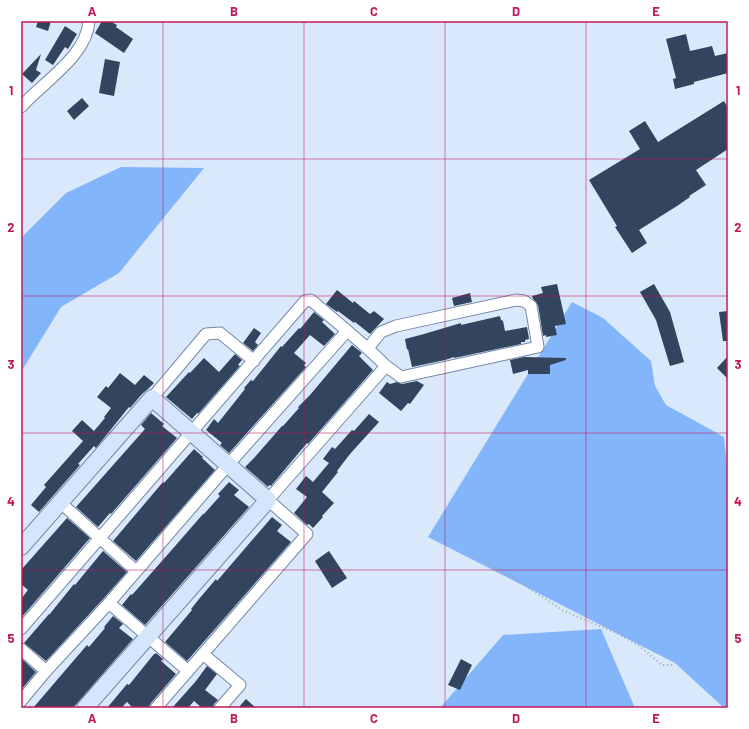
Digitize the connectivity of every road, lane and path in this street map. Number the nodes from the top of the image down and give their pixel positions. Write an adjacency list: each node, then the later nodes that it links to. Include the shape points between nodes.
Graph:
1 (89, 21): 2 (street, via 80,47 64,67)
2 (21, 107)
3 (347, 331): 4 (street); 5 (street, via 311,300 305,301); 9 (street)
4 (368, 348): 6 (street); 6 (street, via 380,332 396,326 516,300 524,301 531,306 538,347 401,377)
5 (254, 361): 7 (street, via 220,333 206,334); 8 (street)
6 (386, 366): 10 (street)
7 (152, 398): 8 (street); 11 (street)
8 (192, 433): 9 (street); 12 (street)
9 (228, 465): 10 (street); 15 (street)
10 (268, 500): 18 (street); 20 (street, via 307,534)
11 (60, 502): 12 (street); 13 (street)
12 (100, 538): 15 (street); 17 (street)
13 (21, 547)
14 (474, 555): 21 (path, via 562,610 637,644 662,665)
15 (136, 571): 16 (street)
16 (109, 603): 18 (street); 22 (street)
17 (21, 629)
18 (149, 636): 23 (street); 25 (street)
19 (21, 649): 22 (street)
20 (203, 654): 23 (street); 27 (street, via 240,685)
21 (675, 665)
22 (46, 671): 24 (street)
23 (188, 671): 26 (street)
24 (21, 701)
25 (85, 708)
26 (156, 708)
27 (220, 708)

